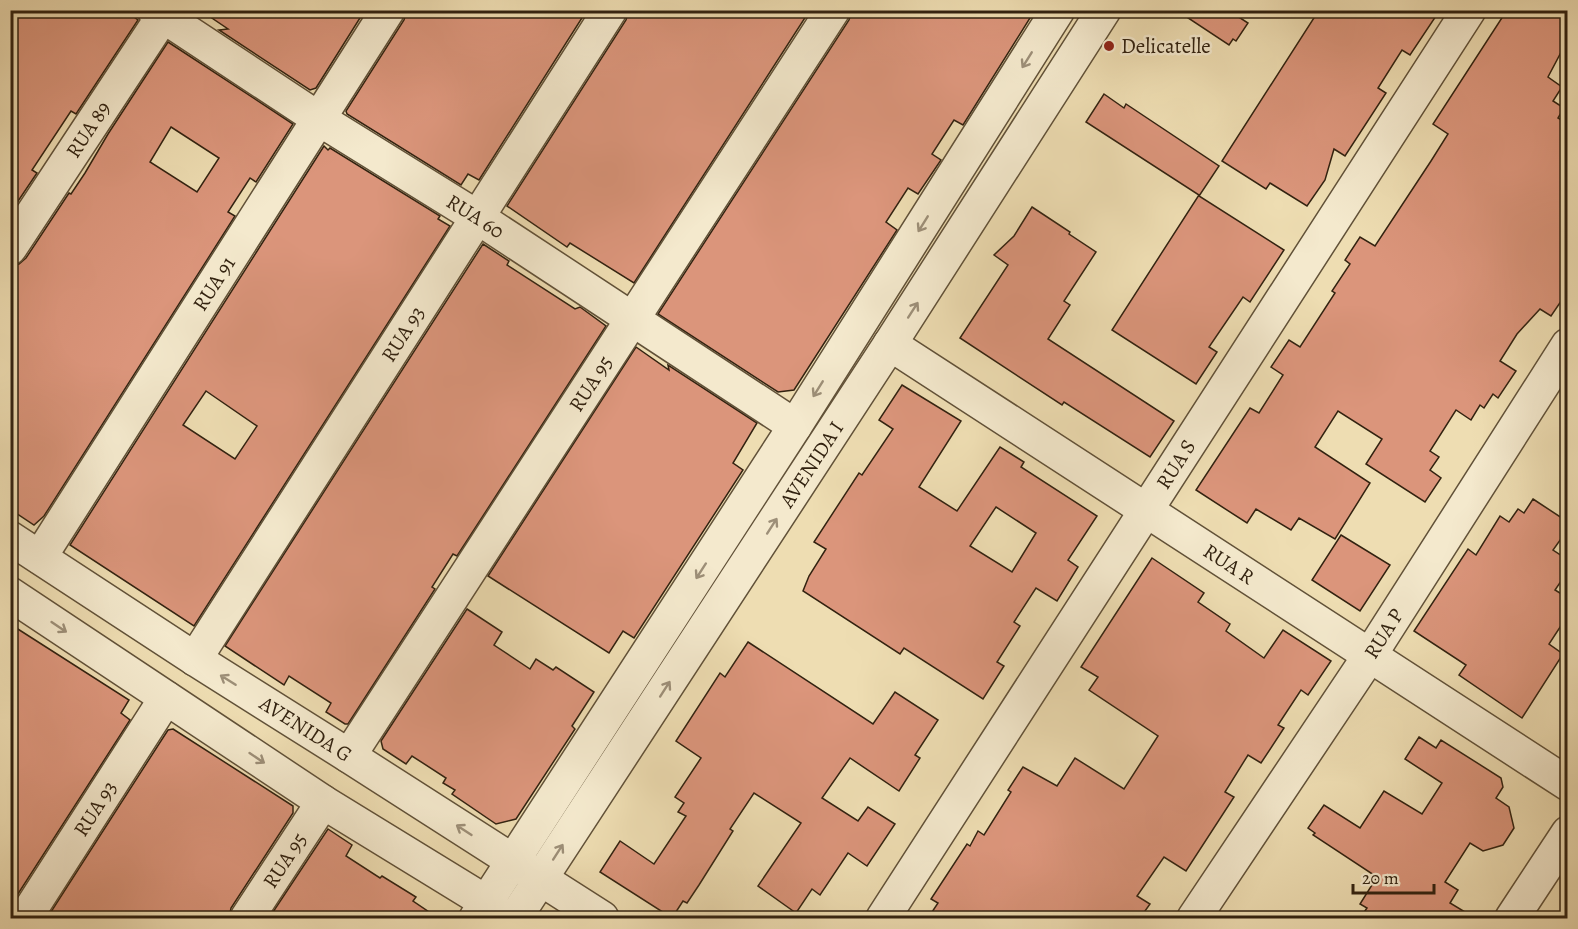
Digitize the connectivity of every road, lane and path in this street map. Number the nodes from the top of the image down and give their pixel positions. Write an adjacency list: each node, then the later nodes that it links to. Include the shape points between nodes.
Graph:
1 (388, 10): 8 (street, RUA 91)
2 (610, 10): 9 (street, RUA 93)
3 (832, 10): 11 (street, RUA 95)
4 (1059, 10): 14 (street, AVENIDA I, one-way to 14)
5 (1104, 10): 12 (street, AVENIDA I, one-way to 5)
6 (1469, 10): 15 (street, RUA S)
7 (161, 12): 8 (street, RUA 60); 10 (street, RUA 89)
8 (319, 119): 9 (street, RUA 60); 17 (street, RUA 91)
9 (477, 217): 11 (street, RUA 60); 20 (street, RUA 93)
10 (10, 248)
11 (633, 319): 14 (street, RUA 60); 22 (street, RUA 95)
12 (890, 344): 15 (street, RUA R); 27 (street, AVENIDA I, one-way to 12)
13 (1568, 345): 19 (street, RUA P)
14 (795, 426): 26 (street, AVENIDA I, one-way to 26)
15 (1148, 510): 19 (street, RUA R); 33 (street, RUA S)
16 (10, 538): 17 (street, AVENIDA G)
17 (40, 557): 20 (street, AVENIDA G)
18 (11, 597): 21 (street, one-way to 21)
19 (1370, 655): 23 (street, RUA R); 34 (street, RUA P)
20 (195, 659): 22 (street, AVENIDA G, one-way to 20)
21 (166, 698): 24 (street, one-way to 24); 29 (street, RUA 93)
22 (349, 756): 26 (street, AVENIDA G, one-way to 22)
23 (1568, 784)
24 (323, 802): 28 (street); 30 (street, RUA 95)
25 (1568, 833): 35 (street)
26 (513, 861): 27 (street, AVENIDA G); 28 (street, AVENIDA I)
27 (541, 879): 31 (street, AVENIDA I); 32 (street, AVENIDA G)
28 (489, 913)
29 (25, 918)
30 (247, 918)
31 (515, 918)
32 (602, 918)
33 (883, 918)
34 (1194, 918)
35 (1512, 918)

